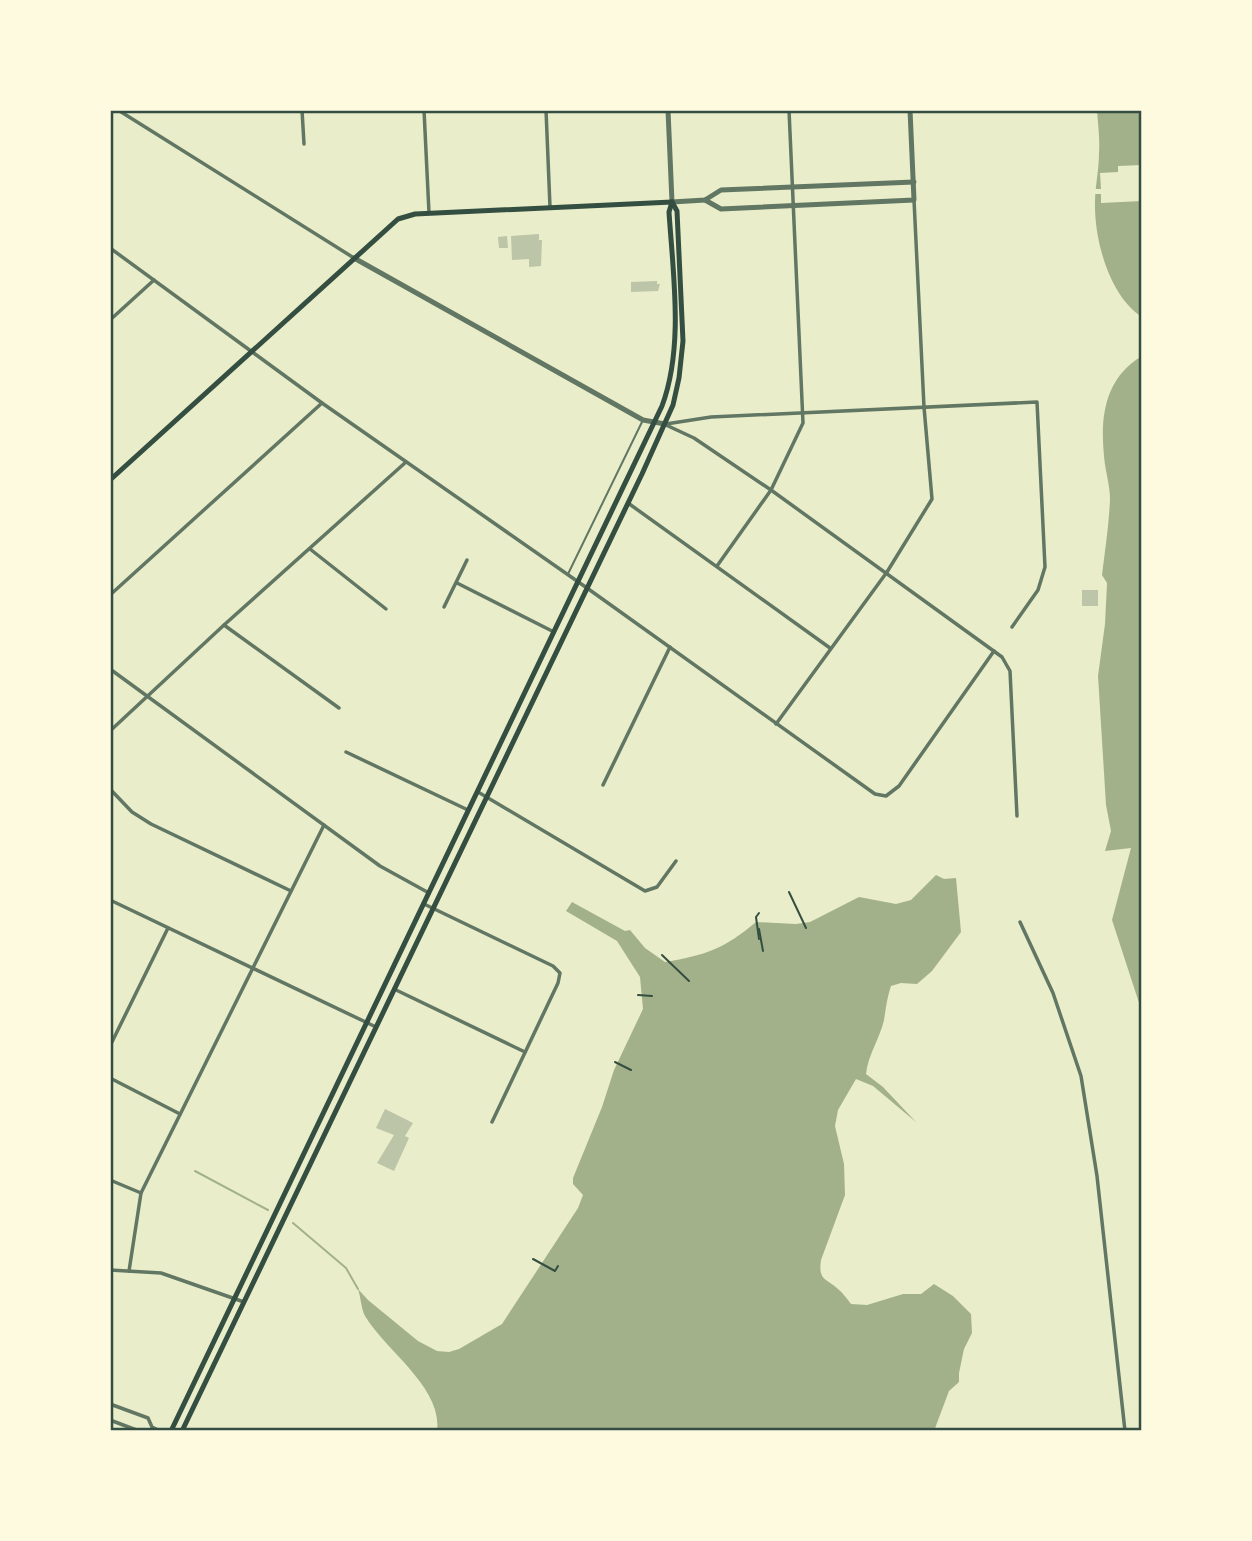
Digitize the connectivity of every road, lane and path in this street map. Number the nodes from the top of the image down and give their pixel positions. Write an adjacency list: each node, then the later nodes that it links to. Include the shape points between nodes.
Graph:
1 (118, 110): 18 (street)
2 (302, 110): 8 (street)
3 (424, 110): 16 (street)
4 (546, 110): 15 (street)
5 (668, 110): 13 (street)
6 (789, 110): 10 (street)
7 (910, 110): 9 (street)
8 (304, 144)
9 (914, 182): 10 (street); 12 (street)
10 (793, 187): 11 (street, via 721,190); 14 (street)
11 (705, 200): 13 (street); 14 (street, via 721,209)
12 (914, 200): 14 (street); 23 (street)
13 (672, 202): 15 (main road); 26 (main road, via 675,345 669,385); 27 (main road, via 677,211 682,354 677,391)
14 (794, 205): 24 (street)
15 (551, 207): 16 (main road)
16 (429, 214): 18 (main road, via 398,219)
17 (110, 248): 19 (street)
18 (354, 258): 21 (main road); 25 (street)
19 (154, 280): 20 (street); 21 (street)
20 (110, 320)
21 (252, 351): 22 (street); 29 (main road)
22 (322, 403): 28 (street); 40 (street)
23 (925, 407): 24 (street); 35 (street, via 932,499); 44 (street, via 1037,402 1045,567 1038,590)
24 (803, 413): 27 (street); 30 (street, via 803,424)
25 (643, 420): 26 (street); 36 (lane)
26 (654, 423): 27 (street); 37 (main road)
27 (665, 424): 30 (street); 31 (main road)
28 (406, 462): 32 (street); 36 (street)
29 (110, 480)
30 (771, 490): 34 (street); 35 (street)
31 (628, 502): 34 (street); 39 (main road)
32 (310, 549): 42 (street); 43 (street)
33 (467, 560): 38 (street)
34 (717, 566): 47 (street)
35 (887, 572): 47 (street); 48 (street)
36 (568, 575): 37 (street)
37 (578, 582): 39 (street); 45 (main road)
38 (457, 583): 41 (street); 45 (street)
39 (587, 588): 46 (street); 58 (main road)
40 (110, 595)
41 (444, 607)
42 (386, 609)
43 (224, 625): 50 (street); 51 (street)
44 (1012, 627)
45 (554, 632): 57 (main road)
46 (670, 647): 52 (street); 55 (street)
47 (830, 648): 52 (street)
48 (994, 651): 52 (street, via 898,786 883,796); 60 (street, via 1010,671)
49 (110, 669): 50 (street)
50 (147, 696): 53 (street); 61 (street)
51 (339, 708)
52 (776, 724)
53 (110, 731)
54 (346, 752): 59 (street)
55 (603, 785)
56 (110, 789): 63 (street, via 151,824)
57 (478, 792): 58 (street); 59 (main road)
58 (487, 797): 62 (street, via 645,891 657,887); 68 (main road)
59 (469, 810): 65 (main road)
60 (1017, 816)
61 (324, 825): 63 (street); 65 (street, via 380,866)
62 (676, 861)
63 (291, 891): 77 (street)
64 (789, 892): 72 (path)
65 (429, 893): 67 (main road)
66 (110, 900): 71 (street)
67 (424, 904): 68 (street); 82 (main road)
68 (433, 908): 79 (main road); 85 (street, via 560,973)
69 (759, 914): 73 (path)
70 (1020, 922): 106 (street, via 1053,993 1081,1076 1097,1176)
71 (169, 928): 77 (street); 84 (street)
72 (806, 928)
73 (758, 930): 74 (path); 75 (path)
74 (759, 939)
75 (762, 951)
76 (662, 955): 78 (path)
77 (253, 968): 82 (street); 89 (street)
78 (689, 982)
79 (394, 989): 83 (main road); 85 (street)
80 (638, 995): 81 (path)
81 (652, 996)
82 (367, 1023): 83 (street); 97 (main road)
83 (376, 1027): 98 (main road)
84 (110, 1046)
85 (525, 1052): 90 (street)
86 (615, 1062): 87 (path)
87 (631, 1070)
88 (110, 1078): 89 (street)
89 (180, 1114): 92 (street)
90 (492, 1122)
91 (110, 1180): 92 (street)
92 (141, 1193): 96 (street)
93 (533, 1259): 94 (path, via 555,1271)
94 (558, 1266)
95 (110, 1270): 96 (street)
96 (129, 1271): 97 (street, via 161,1273)
97 (235, 1298): 98 (street); 104 (main road)
98 (244, 1301): 105 (main road)
99 (110, 1404): 101 (street, via 148,1418)
100 (110, 1419): 102 (street)
101 (150, 1429): 103 (street)
102 (139, 1431)
103 (160, 1431)
104 (171, 1431)
105 (182, 1431)
106 (1125, 1431)

